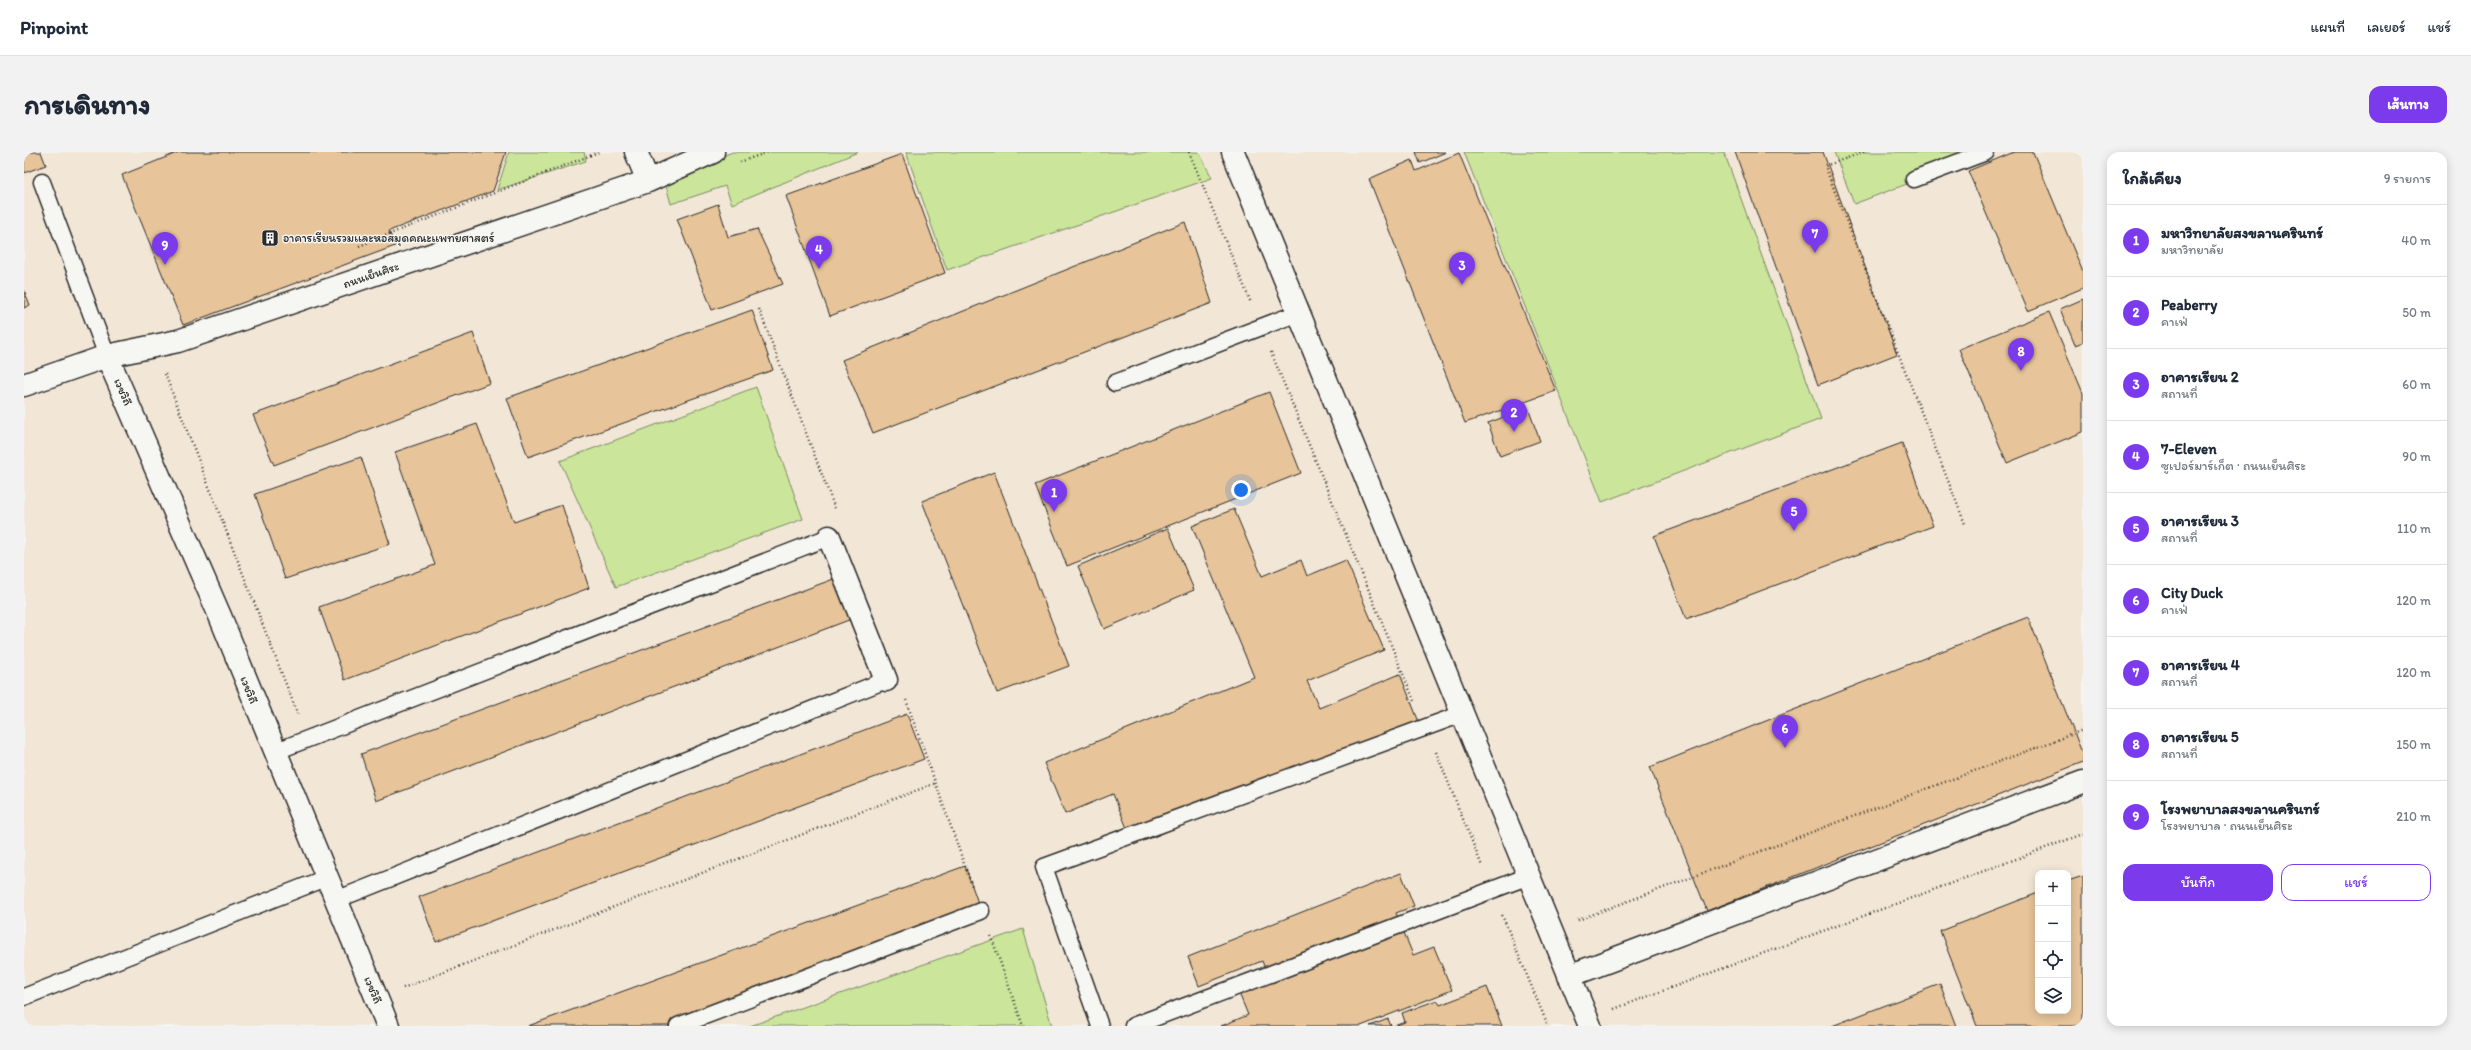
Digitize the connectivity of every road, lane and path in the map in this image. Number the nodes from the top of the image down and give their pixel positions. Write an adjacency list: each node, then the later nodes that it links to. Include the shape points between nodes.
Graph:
1 (590, 152): 2 (path, via 591,155)
2 (599, 152)
3 (636, 152): 10 (street)
4 (713, 152): 10 (street, ถนนเย็นศิระ)
5 (1189, 152): 14 (path)
6 (1233, 152): 13 (street)
7 (1864, 152): 20 (path, via 1825,166)
8 (1986, 152): 9 (lane)
9 (1914, 180)
10 (648, 181): 15 (street, ถนนเย็นศิระ, via 178,341)
11 (42, 182): 15 (lane)
12 (760, 309): 19 (path)
13 (1298, 314): 14 (lane); 24 (street)
14 (1261, 328): 17 (lane); 26 (path)
15 (107, 356): 18 (street, ถนนเย็นศิระ); 28 (street, เวชวิถี, via 220,616)
16 (164, 375): 25 (path)
17 (1115, 383)
18 (24, 385)
19 (838, 516)
20 (1965, 524)
21 (829, 537): 22 (street); 28 (lane)
22 (886, 680): 35 (lane)
23 (904, 694): 29 (path)
24 (1462, 714): 26 (lane); 32 (street)
25 (300, 719)
26 (1426, 727): 34 (path); 45 (lane, via 1044,867)
27 (2083, 730): 37 (path)
28 (274, 752): 33 (street, เวชวิถี)
29 (936, 782): 36 (path); 39 (path)
30 (2083, 782): 38 (street)
31 (2083, 834): 41 (path)
32 (1528, 876): 34 (lane); 38 (street)
33 (326, 878): 35 (street, เวชวิถี); 40 (lane)
34 (1492, 890): 46 (lane); 47 (path)
35 (336, 900): 42 (street, เวชวิถี)
36 (981, 911): 43 (lane); 44 (path, via 1003,964)
37 (1576, 921)
38 (1569, 976): 48 (street)
39 (397, 990)
40 (24, 997)
41 (1612, 1009)
42 (388, 1026)
43 (678, 1026)
44 (1023, 1026)
45 (1100, 1026)
46 (1133, 1026)
47 (1548, 1026)
48 (1590, 1026)

